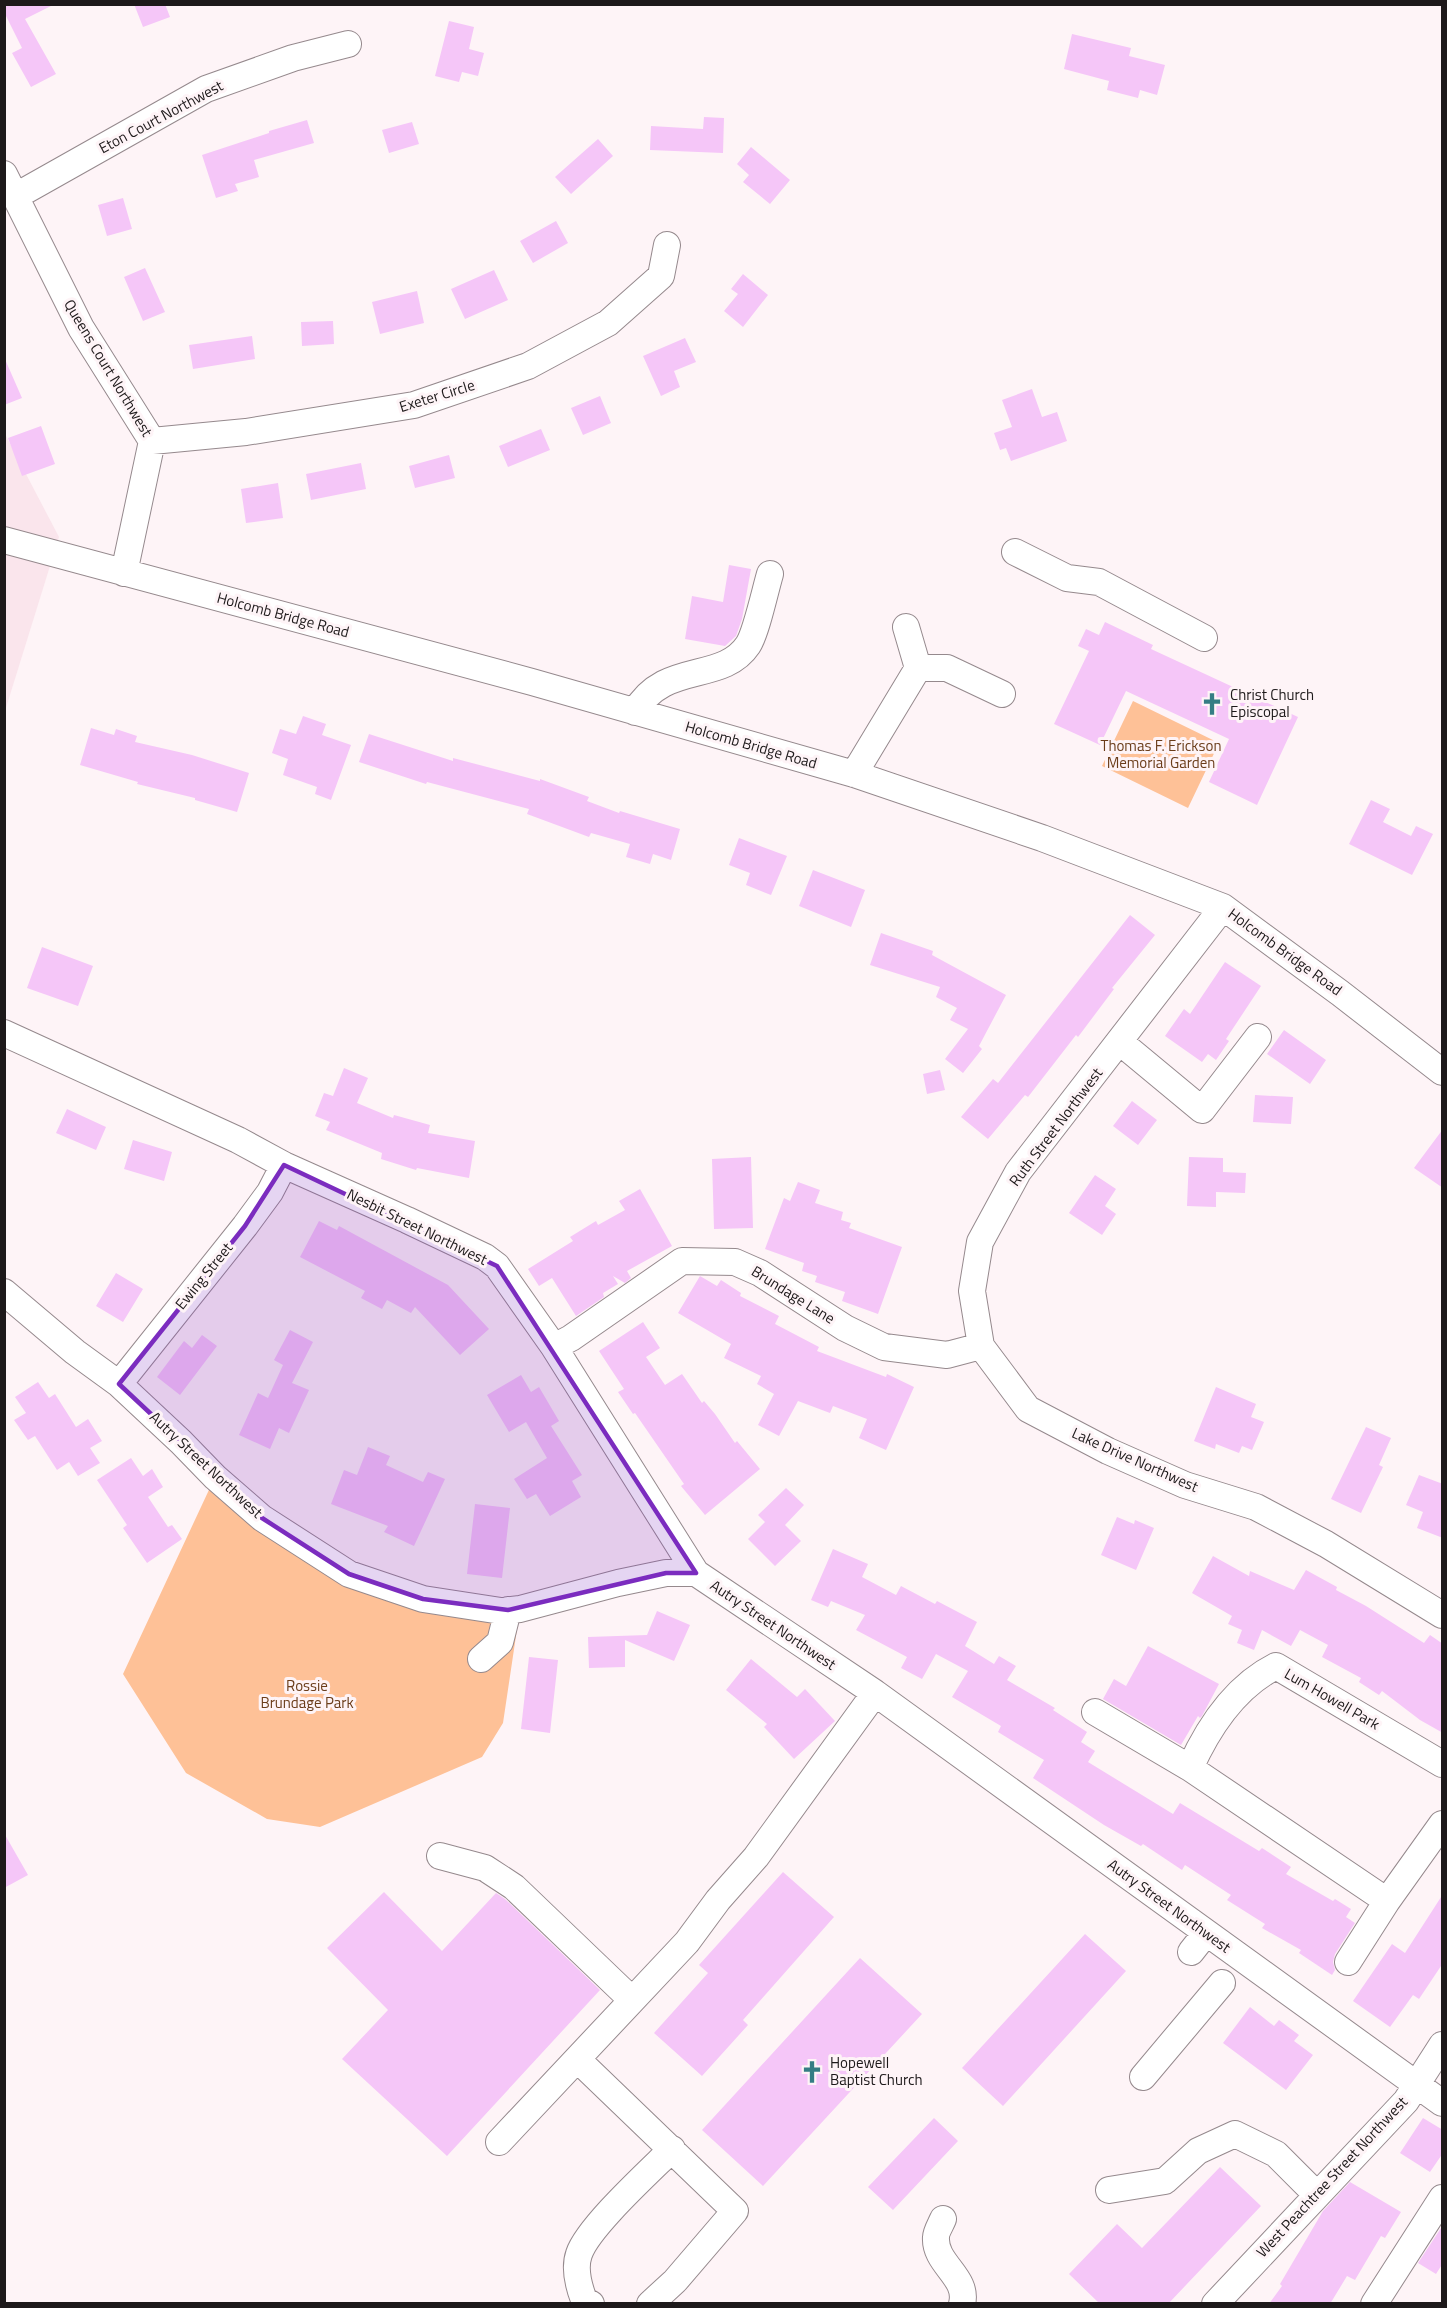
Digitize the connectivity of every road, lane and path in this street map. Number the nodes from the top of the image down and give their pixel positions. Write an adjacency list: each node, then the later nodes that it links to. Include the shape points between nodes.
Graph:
1 (348, 44): 3 (street, Eton Court Northwest, via 293,57 206,89)
2 (4, 174): 3 (street, Queens Court Northwest)
3 (16, 196): 5 (street, Queens Court Northwest, via 81,328)
4 (667, 244): 5 (street, Exeter Circle, via 661,276 608,323 528,366 414,405 246,432)
5 (152, 441): 8 (street, Queens Court Northwest)
6 (4, 540): 8 (street, Holcomb Bridge Road)
7 (1015, 552): 11 (street, via 1067,578 1099,582)
8 (124, 573): 14 (street, Holcomb Bridge Road)
9 (770, 574): 14 (street, via 749,644 739,656 720,666 662,683 643,697)
10 (906, 627): 12 (street)
11 (1204, 638)
12 (918, 668): 13 (street, via 947,668); 15 (street)
13 (1002, 694)
14 (635, 712): 15 (street, Holcomb Bridge Road)
15 (854, 774): 16 (street, Holcomb Bridge Road, via 1042,838)
16 (1223, 908): 19 (street, Ruth Street Northwest); 20 (street, Holcomb Bridge Road)
17 (4, 1033): 21 (street, Nesbit Street Northwest)
18 (1258, 1037): 19 (street, via 1202,1110)
19 (1120, 1042): 23 (street, Ruth Street Northwest, via 1018,1172 980,1242 972,1291)
20 (1443, 1072)
21 (284, 1165): 24 (street, Nesbit Street Northwest, via 485,1257 507,1278); 26 (street, Ewing Street, via 245,1226)
22 (4, 1292): 26 (street, Autry Street Northwest)
23 (981, 1346): 24 (street, Brundage Lane, via 946,1355 884,1347 735,1262 682,1261); 25 (street, Ruth Street Northwest)
24 (554, 1347): 27 (street, Nesbit Street Northwest)
25 (1000, 1372): 29 (street, Lake Drive Northwest, via 1028,1409 1185,1485 1256,1507)
26 (119, 1384): 28 (street, Autry Street Northwest, via 262,1518 349,1574 423,1599)
27 (696, 1573): 28 (street, Autry Street Northwest, via 666,1573); 31 (street, Autry Street Northwest)
28 (508, 1610): 30 (street, via 500,1642)
29 (1443, 1615)
30 (482, 1659)
31 (875, 1693): 40 (street, via 756,1857 687,1942); 44 (street, Autry Street Northwest, via 1198,1943)
32 (1095, 1712): 34 (street)
33 (1443, 1764): 34 (street, Lum Howell Park, via 1276,1666 1260,1674 1228,1705 1200,1745)
34 (1190, 1768): 37 (street)
35 (1443, 1824): 37 (street)
36 (440, 1856): 40 (street, via 485,1868 514,1887)
37 (1387, 1901): 38 (street)
38 (1348, 1962)
39 (1222, 1983): 43 (street)
40 (632, 2000): 42 (street)
41 (1443, 2045): 44 (street, West Peachtree Street Northwest)
42 (577, 2059): 46 (street); 47 (street)
43 (1143, 2077)
44 (1417, 2086): 45 (street, Autry Street Northwest); 49 (street, West Peachtree Street Northwest)
45 (1443, 2103)
46 (499, 2142)
47 (672, 2149): 52 (street, via 592,2232 579,2255 578,2283); 53 (street, via 735,2211 682,2274)
48 (1109, 2190): 49 (street, via 1165,2181 1198,2151 1235,2134 1276,2154)
49 (1316, 2194): 55 (street, West Peachtree Street Northwest)
50 (1443, 2198): 56 (street)
51 (943, 2219): 54 (street, via 936,2237 941,2259 958,2279 964,2297)
52 (585, 2302)
53 (650, 2304)
54 (962, 2304)
55 (1215, 2304)
56 (1374, 2304)

